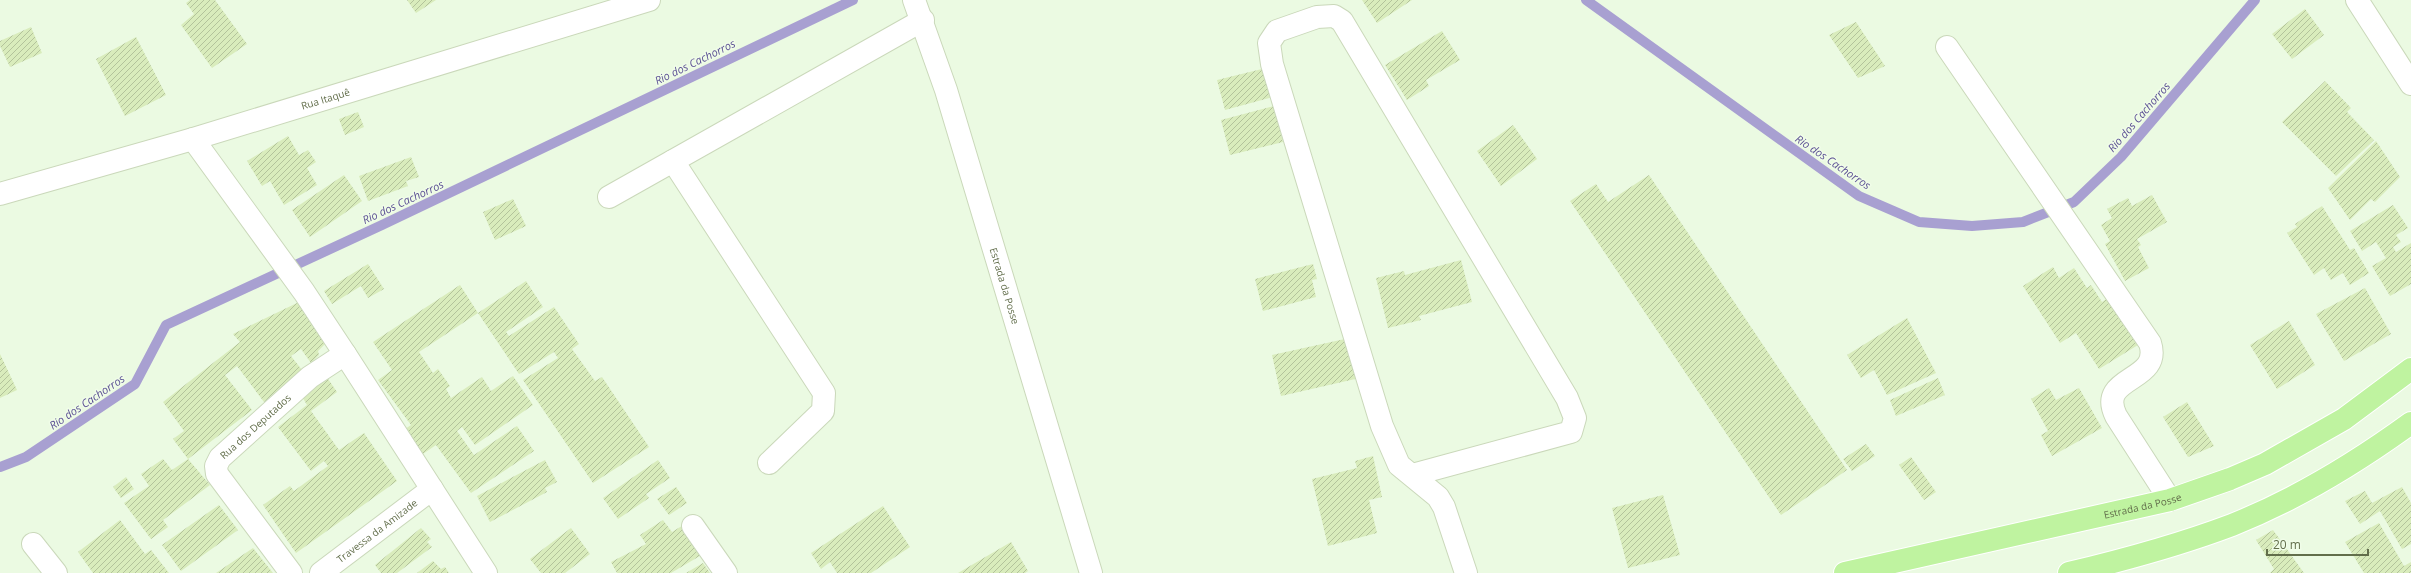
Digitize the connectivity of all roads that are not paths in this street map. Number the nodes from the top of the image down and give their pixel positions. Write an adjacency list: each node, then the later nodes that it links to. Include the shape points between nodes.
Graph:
1 (649, 0): 7 (street, Rua Itaquê)
2 (914, 0): 4 (street, Estrada da Posse)
3 (2357, 0): 6 (street)
4 (923, 20): 8 (street); 26 (street, Estrada da Posse)
5 (1947, 47): 17 (street, via 2150,343 2152,360 2149,366 2117,389 2112,394 2111,401 2116,416)
6 (2411, 84)
7 (193, 139): 9 (street, Rua Itaquê); 11 (street, via 304,292)
8 (673, 161): 10 (street); 14 (street, via 824,393 823,411)
9 (0, 194)
10 (609, 197)
11 (345, 354): 16 (street); 22 (street, Rua dos Deputados, via 310,377 220,458 216,466 217,474)
12 (2411, 369): 17 (main road, Estrada da Posse, via 2344,419 2303,443 2230,479)
13 (2411, 423): 20 (main road, via 2320,481 2240,521 2189,540)
14 (769, 463)
15 (1412, 475): 15 (street, via 1571,432 1575,418 1567,398 1342,22 1334,16 1317,17 1277,31 1269,43 1269,52 1382,426 1399,465); 27 (street, via 1438,497)
16 (432, 489): 23 (street, Travessa da Amizade); 24 (street)
17 (2170, 500): 28 (main road, Estrada da Posse)
18 (693, 526): 25 (street)
19 (33, 544): 21 (street)
20 (2077, 572)
21 (56, 573)
22 (291, 573)
23 (321, 573)
24 (486, 573)
25 (726, 573)
26 (1091, 573)
27 (1466, 573)
28 (1845, 573)

